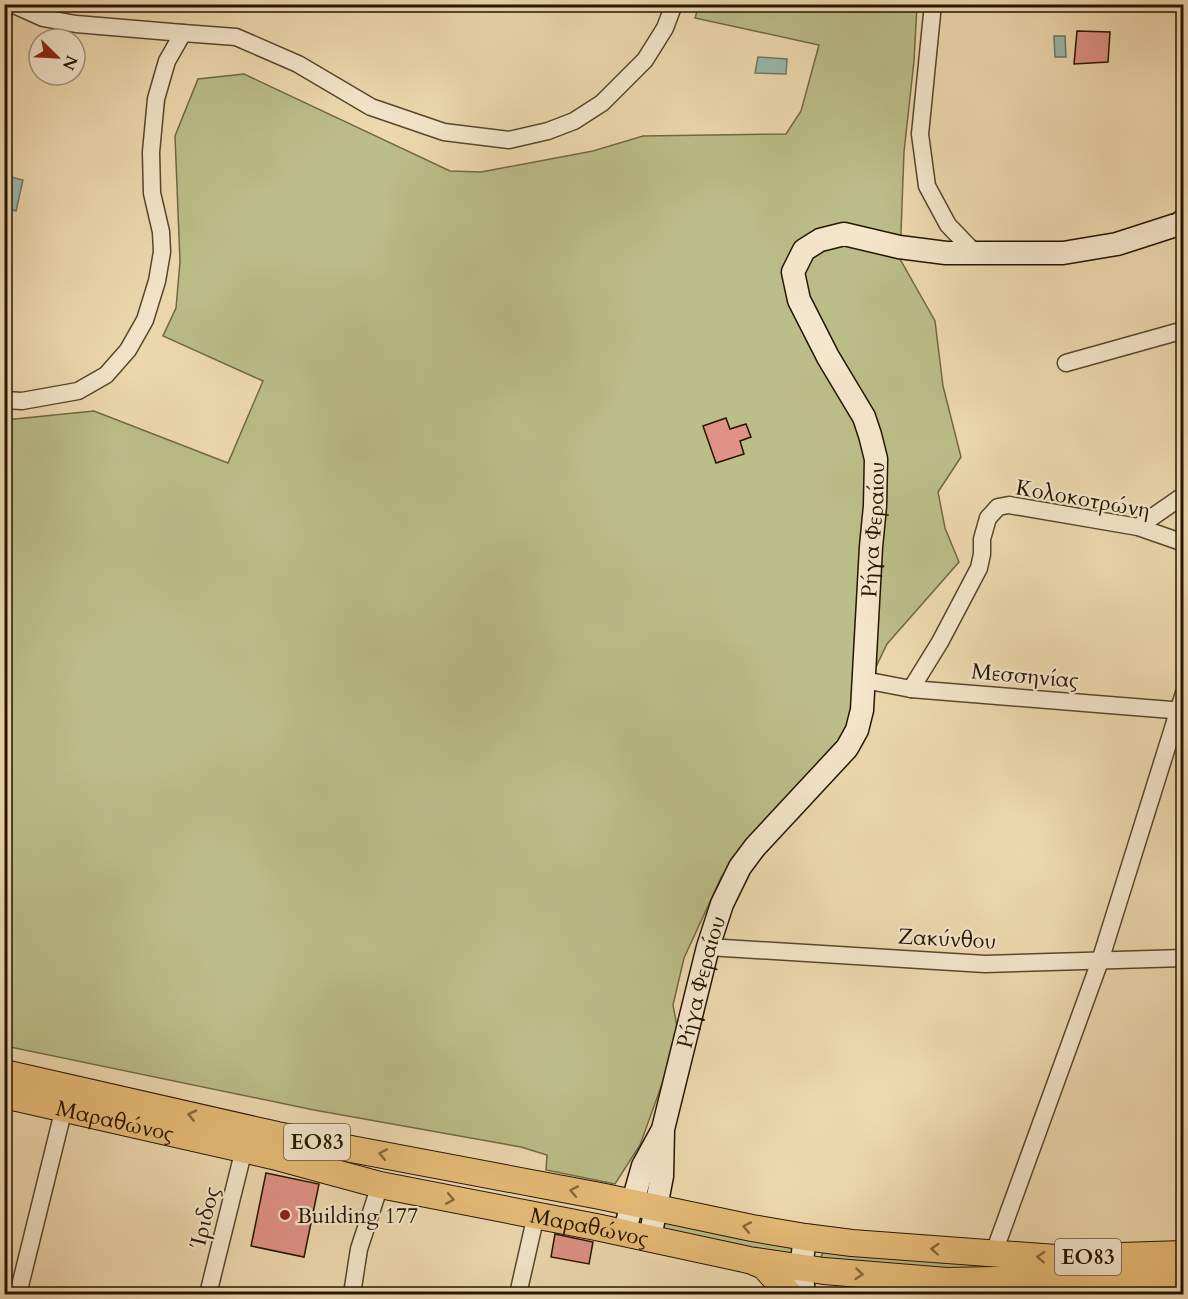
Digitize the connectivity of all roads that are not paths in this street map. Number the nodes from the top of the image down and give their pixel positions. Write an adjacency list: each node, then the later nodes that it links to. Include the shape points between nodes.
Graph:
1 (12, 4): 4 (street, via 43,18 76,24)
2 (674, 4): 4 (street, via 665,28 645,60 602,103 548,131 509,140 444,132 371,107 298,64 236,37)
3 (933, 4): 6 (street, via 920,134 927,186 948,225)
4 (183, 33): 9 (street, via 167,61 156,99 152,193 162,252 145,320 128,350 106,375 78,391 22,401)
5 (1182, 223): 6 (street, Ρήγα Φεραίου, via 1117,244 1063,253)
6 (974, 252): 13 (street, Ρήγα Φεραίου, via 899,247 844,234 820,240 804,250 793,272 799,300 864,417 876,459)
7 (1184, 330): 8 (street)
8 (1066, 363)
9 (4, 400)
10 (1184, 495): 11 (street)
11 (1138, 527): 12 (street, Κολοκοτρώνη); 14 (street, Κολοκοτρώνη, via 1009,505 998,507 988,518 978,568)
12 (1184, 543)
13 (864, 680): 14 (street, Μεσσηνίας); 17 (street, Ρήγα Φεραίου, via 857,730 847,748 768,831 740,867)
14 (912, 688): 16 (street, Μεσσηνίας)
15 (1184, 693): 16 (street)
16 (1180, 711): 19 (street)
17 (708, 946): 19 (street, Ζακύνθου, via 985,964); 23 (street, Ρήγα Φεραίου)
18 (1184, 958): 19 (street, Ζακύνθου)
19 (1100, 961): 33 (street)
20 (4, 1073): 26 (main road, Μαραθώνος / ΕΟ83, one-way to 20, via 277,1135)
21 (4, 1095): 22 (main road, Μαραθώνος / ΕΟ83)
22 (63, 1108): 24 (main road, Μαραθώνος / ΕΟ83); 37 (street)
23 (663, 1129): 26 (street); 27 (street, via 663,1176)
24 (244, 1149): 25 (main road, Μαραθώνος / ΕΟ83); 38 (street, Ίριδος)
25 (380, 1185): 28 (main road, Μαραθώνος / ΕΟ83, one-way to 28); 39 (street, via 359,1249)
26 (631, 1203): 27 (main road, Μαραθώνος / ΕΟ83); 29 (street)
27 (657, 1208): 30 (main road, Μαραθώνος / ΕΟ83, one-way to 27); 31 (street)
28 (536, 1215): 29 (main road, Μαραθώνος / ΕΟ83); 40 (street)
29 (624, 1233): 31 (main road, Μαραθώνος / ΕΟ83)
30 (805, 1237): 33 (main road, Μαραθώνος / ΕΟ83, one-way to 30); 35 (street)
31 (650, 1238): 34 (main road, Μαραθώνος / ΕΟ83)
32 (1184, 1254): 33 (main road, Μαραθώνος / ΕΟ83, one-way to 33, via 1056,1258)
33 (993, 1255)
34 (749, 1260): 35 (main road, Μαραθώνος / ΕΟ83); 41 (main road, via 764,1266)
35 (801, 1268): 36 (main road, Μαραθώνος / ΕΟ83, one-way to 36, via 947,1281); 42 (street)
36 (1184, 1276)
37 (18, 1294)
38 (208, 1294)
39 (352, 1294)
40 (518, 1294)
41 (789, 1294)
42 (804, 1294)

